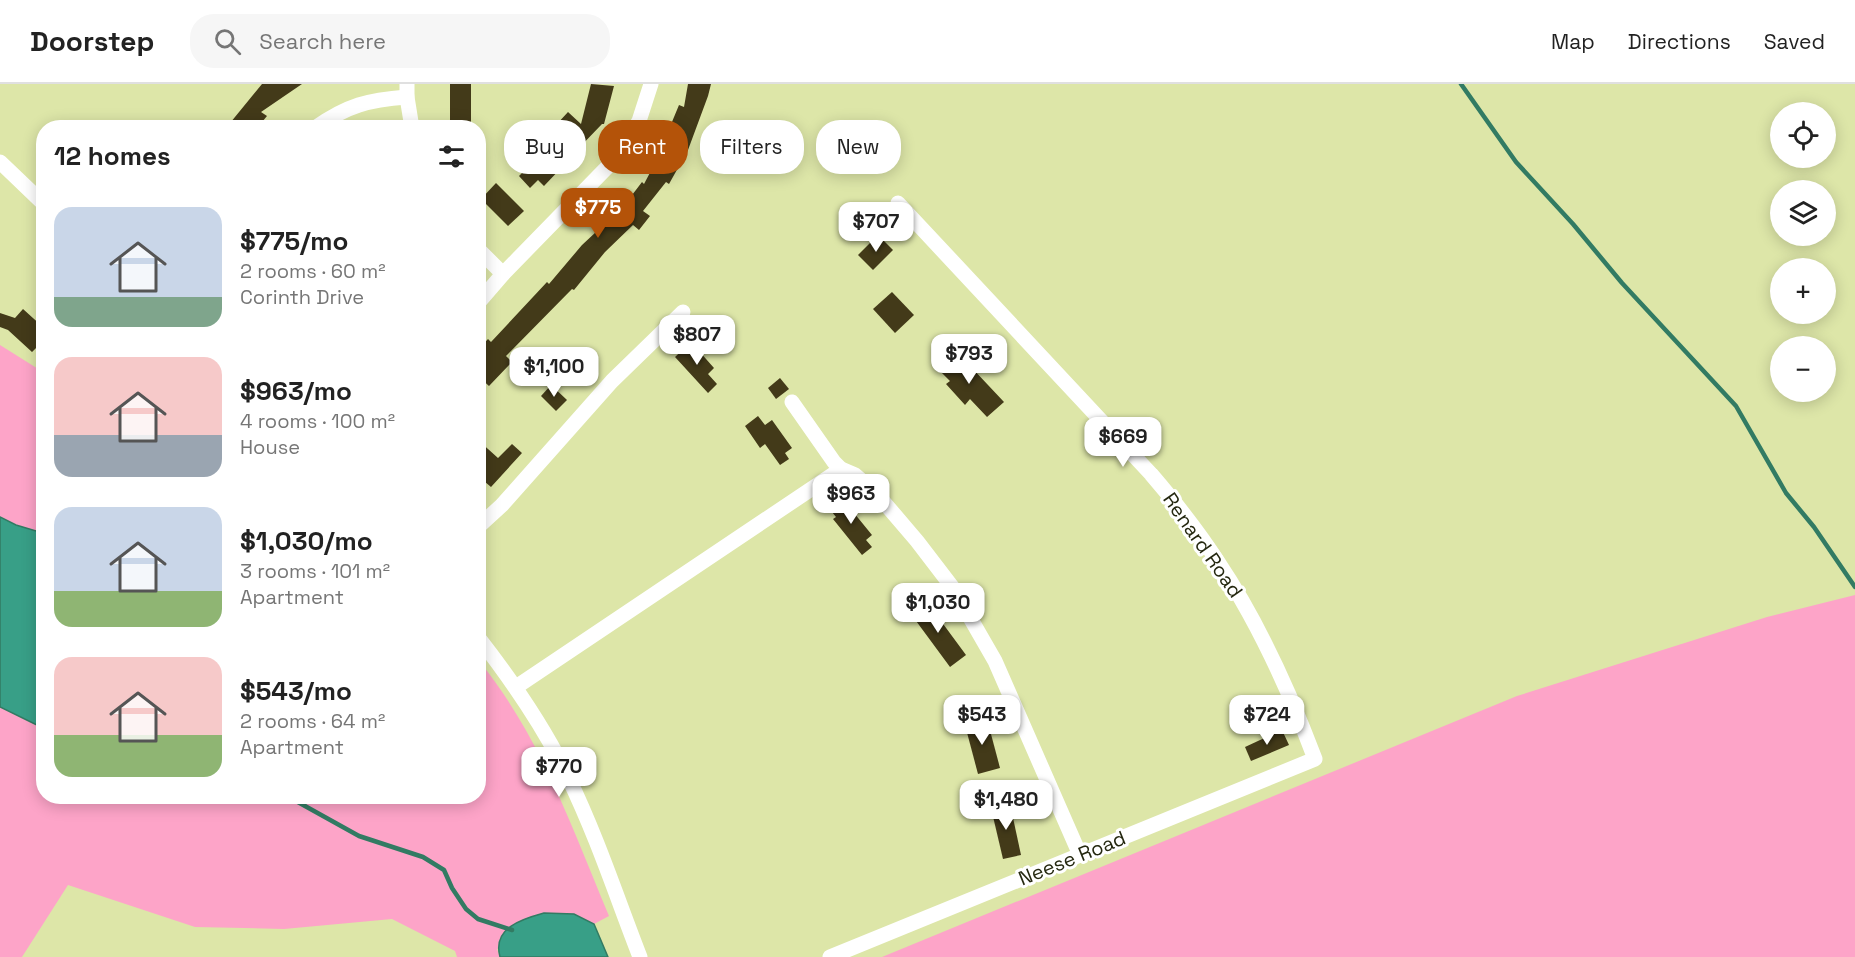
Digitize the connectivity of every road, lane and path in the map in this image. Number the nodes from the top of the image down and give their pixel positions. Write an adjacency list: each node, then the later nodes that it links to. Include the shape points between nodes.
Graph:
1 (651, 84): 9 (street, via 639,121 621,153)
2 (407, 91): 3 (street, via 342,110); 4 (street)
3 (327, 120)
4 (411, 120)
5 (0, 162): 6 (street)
6 (36, 196)
7 (898, 203): 17 (street, Renard Road, via 1181,510 1217,559 1263,638)
8 (486, 257): 9 (street)
9 (503, 274): 10 (street)
10 (486, 294)
11 (683, 312): 14 (street, via 612,381)
12 (792, 402): 13 (street)
13 (841, 469): 16 (street); 18 (street, via 855,475 876,494 953,588 995,661)
14 (486, 520)
15 (486, 648): 16 (street)
16 (516, 687): 19 (street, via 569,779)
17 (1315, 759): 18 (street, Neese Road)
18 (1080, 855): 20 (street, Neese Road)
19 (640, 957)
20 (830, 957)

